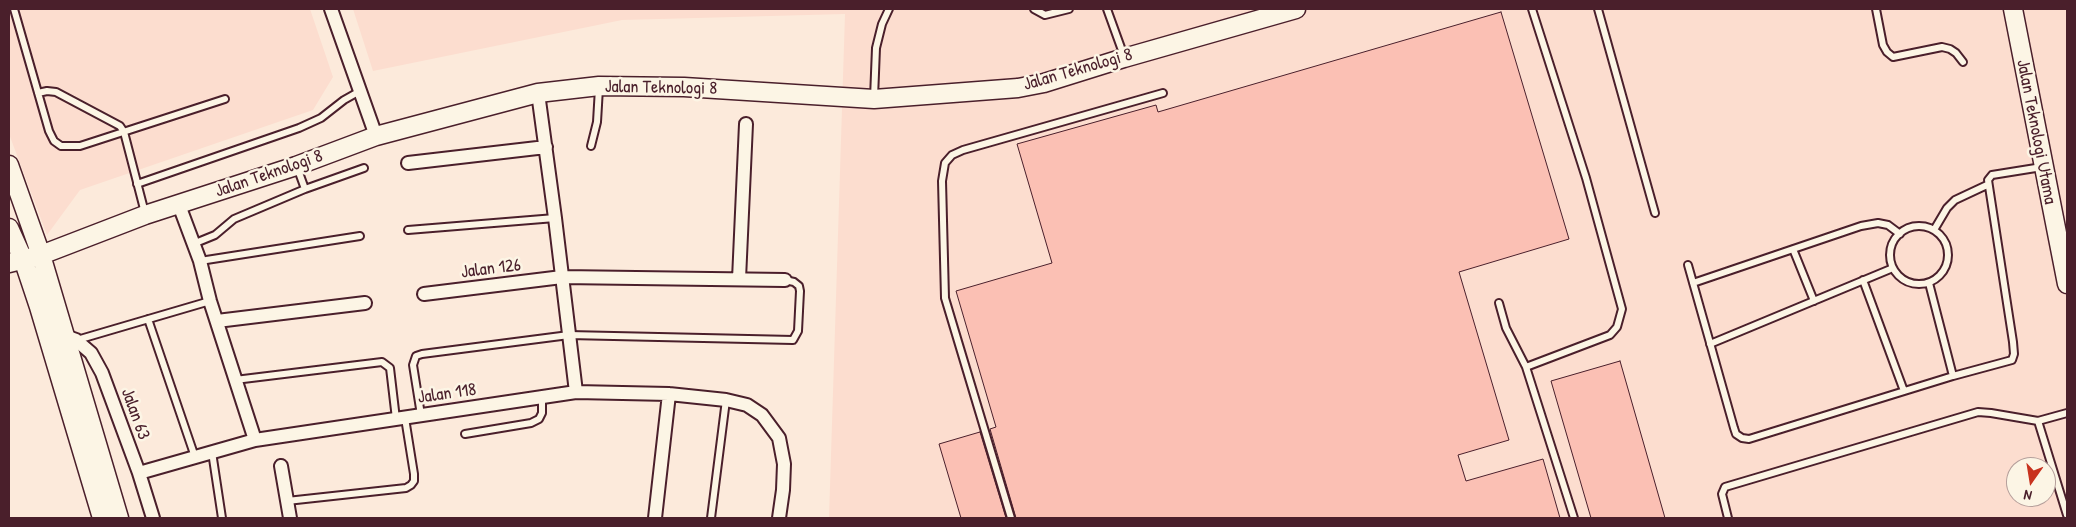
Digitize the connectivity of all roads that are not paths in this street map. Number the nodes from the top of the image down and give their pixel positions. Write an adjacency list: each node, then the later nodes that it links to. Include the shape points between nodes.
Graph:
1 (14, 9): 16 (lane)
2 (331, 9): 15 (street)
3 (889, 9): 20 (lane, via 876,48)
4 (1034, 9): 5 (lane, via 1045,15)
5 (1069, 9)
6 (1108, 9): 12 (lane)
7 (1296, 9): 12 (street, Jalan Teknologi 8)
8 (1532, 9): 67 (lane, via 1586,178 1622,309 1617,327 1610,336)
9 (1598, 9): 35 (lane)
10 (1876, 9): 13 (lane, via 1884,45 1893,57 1942,47 1956,53)
11 (2013, 9): 29 (street, Jalan Teknologi Utama)
12 (1124, 58): 20 (street, Jalan Teknologi 8, via 1018,88)
13 (1963, 62)
14 (599, 86): 18 (street, Jalan Teknologi 8); 20 (street, Jalan Teknologi 8, via 684,86); 24 (lane, via 597,122)
15 (360, 91): 23 (street); 31 (lane, via 299,128)
16 (38, 93): 22 (lane, via 56,92 113,120); 22 (lane, via 49,131 61,146 80,146)
17 (1164, 93): 95 (lane, via 963,150 945,162 942,182 945,298)
18 (538, 94): 23 (street, Jalan Teknologi 8); 25 (street)
19 (225, 99): 22 (lane)
20 (874, 99)
21 (746, 124): 51 (street)
22 (124, 132): 31 (lane)
23 (376, 136): 28 (street, Jalan Teknologi 8)
24 (591, 146)
25 (546, 147): 26 (street); 37 (street)
26 (408, 163)
27 (9, 165): 45 (street)
28 (296, 166): 33 (lane); 34 (street, Jalan Teknologi 8)
29 (2043, 167): 32 (lane, via 1992,175); 56 (street, Jalan Teknologi Utama)
30 (364, 168): 33 (lane)
31 (137, 184): 36 (lane)
32 (1987, 185): 40 (lane, via 1955,200); 68 (lane, via 2014,354 2012,360)
33 (305, 189): 43 (lane, via 234,219 215,235)
34 (179, 205): 36 (street, Jalan Teknologi 8); 43 (street)
35 (1655, 213)
36 (145, 215): 45 (street, Jalan Teknologi 8)
37 (556, 218): 39 (lane); 50 (street)
38 (9, 228): 46 (street)
39 (408, 230)
40 (1934, 230): 41 (lane, via 1924,226 1913,227); 55 (lane, via 1944,239 1948,251 1947,265 1940,276)
41 (1900, 234): 44 (lane, via 1888,225 1878,223); 49 (lane, via 1891,248)
42 (360, 236): 47 (lane)
43 (193, 244): 47 (street)
44 (1792, 249): 54 (lane); 59 (lane)
45 (41, 255): 46 (street, Jalan Teknologi 8); 65 (street)
46 (16, 261): 87 (street, via 40,307)
47 (200, 261): 58 (street)
48 (1688, 266): 54 (lane)
49 (1893, 268): 53 (lane); 55 (lane, via 1908,282 1918,285)
50 (562, 278): 51 (street, Jalan 126); 57 (street, Jalan 126); 64 (street)
51 (738, 279): 52 (street, Jalan 126)
52 (785, 280): 64 (lane, via 794,282 800,291 798,331 793,340)
53 (1863, 280): 59 (lane); 70 (lane)
54 (1693, 283): 66 (lane)
55 (1929, 283): 68 (lane)
56 (2067, 284)
57 (424, 294)
58 (210, 301): 62 (lane); 63 (street)
59 (1814, 301): 66 (lane)
60 (365, 303): 63 (street)
61 (1499, 303): 67 (lane, via 1506,328)
62 (148, 319): 65 (lane); 82 (lane)
63 (217, 321): 69 (street)
64 (569, 335): 71 (street); 76 (lane, via 416,356 412,364)
65 (71, 338): 84 (street, Jalan 63, via 91,353 102,373); 88 (street)
66 (1710, 344): 70 (lane, via 1736,434 1742,438 1749,439)
67 (1526, 367): 96 (lane)
68 (1953, 376): 70 (lane)
69 (235, 380): 77 (lane, via 382,362 390,368); 80 (street)
70 (1904, 391)
71 (576, 392): 72 (street, Jalan 118); 73 (street, Jalan 118)
72 (669, 394): 74 (street, Jalan 118); 92 (street)
73 (542, 397): 76 (street, Jalan 118); 79 (lane, via 542,413 531,424)
74 (726, 400): 93 (lane); 94 (street, Jalan 118, via 747,405 762,414 778,438 784,464)
75 (2067, 413): 78 (lane)
76 (421, 415): 77 (street, Jalan 118)
77 (400, 418): 80 (street, Jalan 118); 85 (lane, via 414,474 411,485)
78 (2038, 421): 86 (lane); 97 (lane, via 1978,412 1725,487 1722,494)
79 (465, 434)
80 (255, 440): 81 (street, Jalan 118)
81 (212, 452): 82 (street, Jalan 118); 90 (lane)
82 (195, 457): 84 (street, Jalan 118)
83 (281, 466): 85 (street)
84 (139, 474): 89 (street, Jalan 63)
85 (287, 501): 91 (street)
86 (2067, 515)
87 (102, 518)
88 (119, 518)
89 (153, 518)
90 (222, 518)
91 (290, 518)
92 (655, 518)
93 (711, 518)
94 (779, 518)
95 (1011, 518)
96 (1574, 518)
97 (1728, 518)

